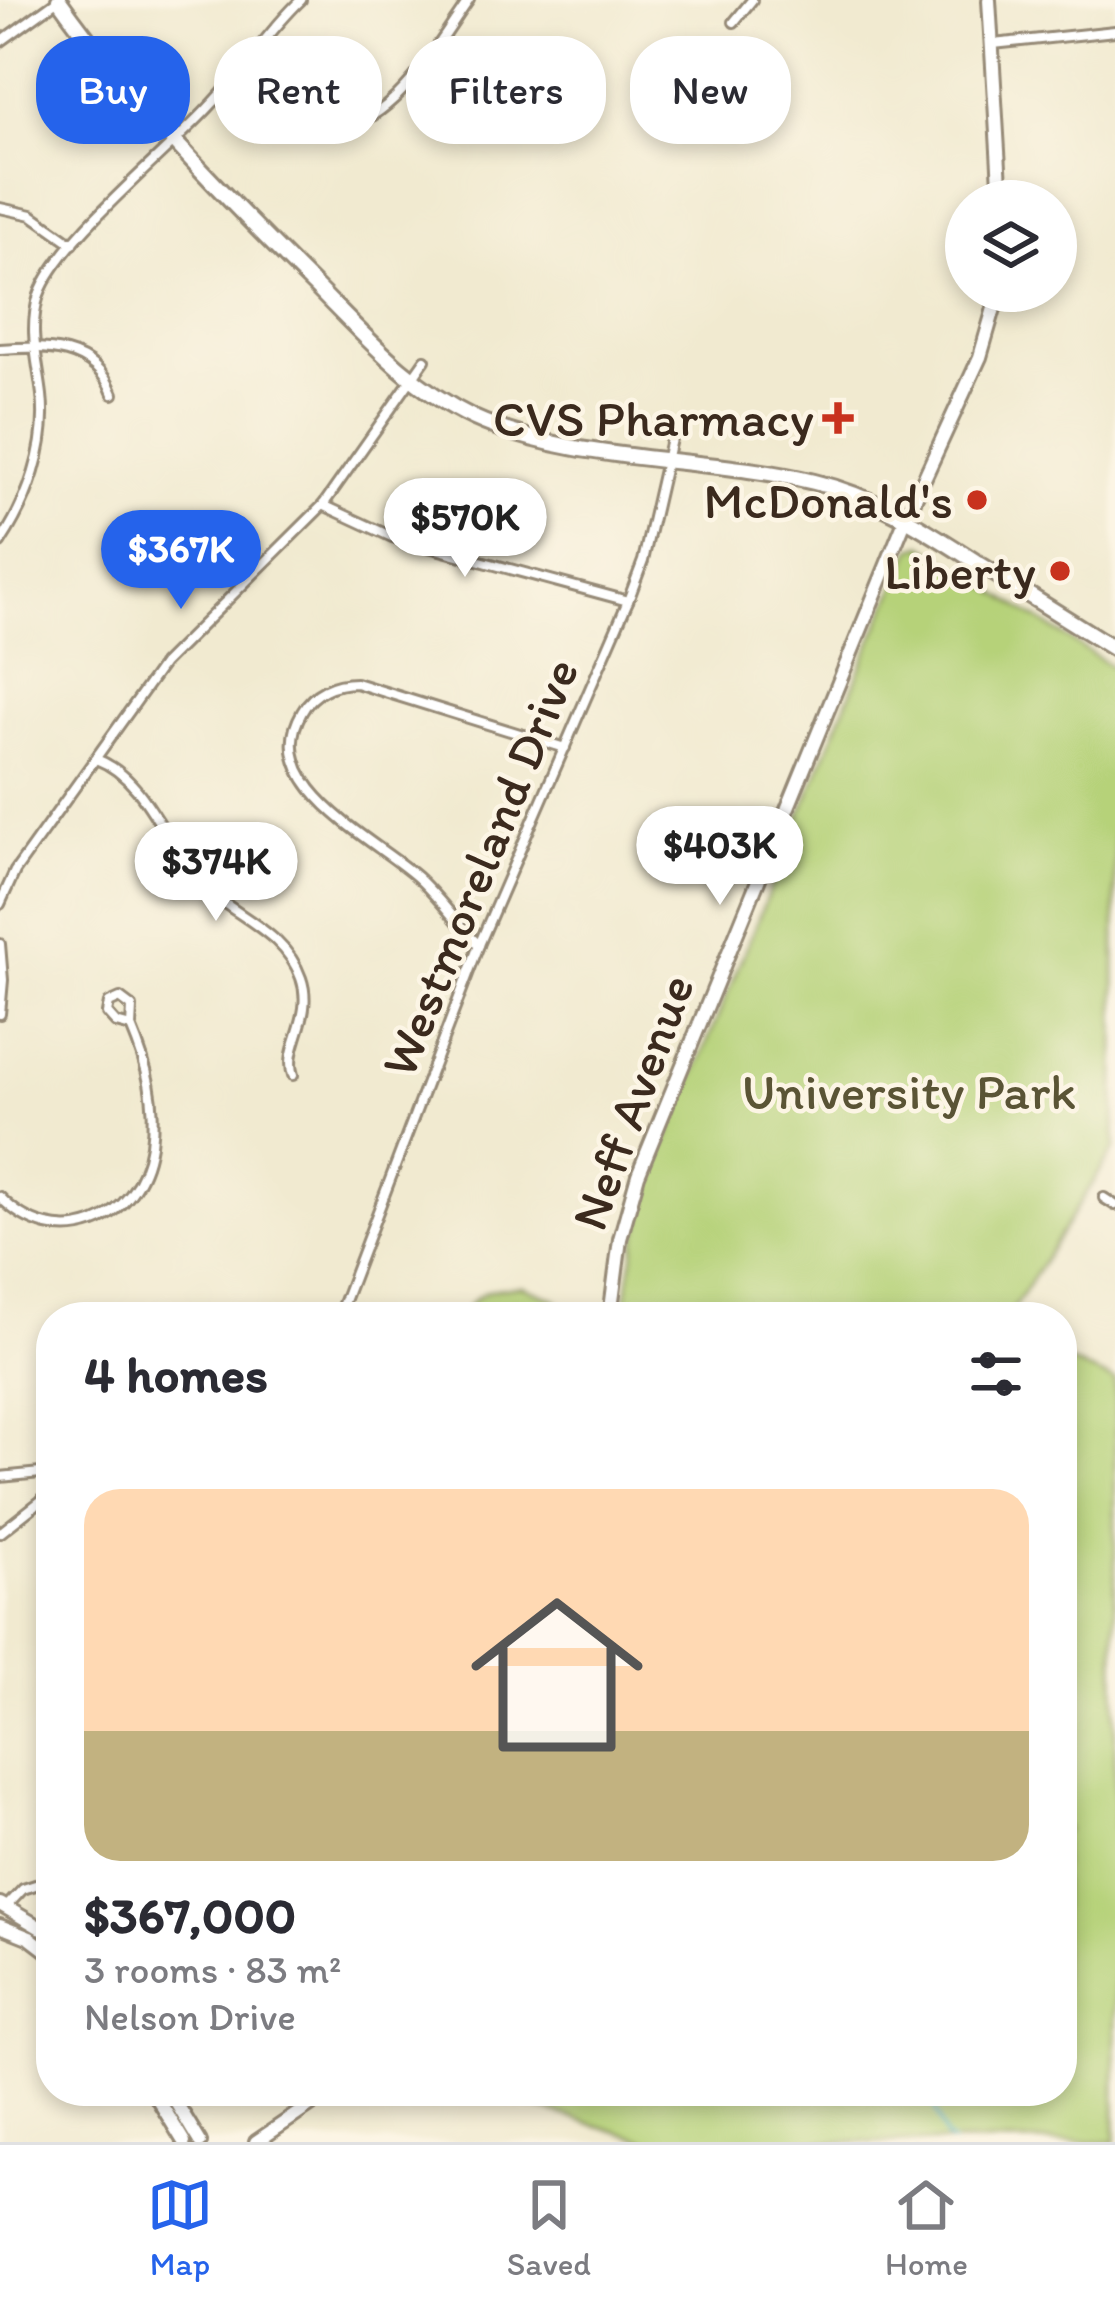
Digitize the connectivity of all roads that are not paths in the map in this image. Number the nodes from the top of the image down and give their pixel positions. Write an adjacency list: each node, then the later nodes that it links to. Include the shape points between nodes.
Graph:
1 (58, 0): 8 (main road); 10 (street)
2 (301, 0): 9 (street)
3 (469, 0): 13 (street)
4 (752, 0): 6 (street)
5 (989, 0): 11 (main road)
6 (734, 22)
7 (1115, 31): 11 (street)
8 (84, 36)
9 (271, 36)
10 (0, 42)
11 (992, 44): 17 (main road)
12 (214, 100): 14 (street)
13 (382, 111)
14 (190, 125)
15 (171, 144): 19 (street)
16 (181, 144): 24 (main road)
17 (1000, 180)
18 (0, 208): 19 (street, via 26,212)
19 (74, 244): 21 (street, via 40,292)
20 (993, 312): 29 (main road, Neff Avenue)
21 (34, 346): 22 (street); 25 (street, via 88,359); 30 (street, via 42,429 26,498)
22 (0, 349)
23 (424, 360): 24 (street)
24 (410, 377): 27 (main road, via 459,411 511,432); 28 (street)
25 (113, 394)
26 (670, 439): 27 (street, Westmoreland Drive)
27 (668, 459): 29 (main road, via 818,483); 31 (street, Westmoreland Drive)
28 (323, 505): 31 (street, via 392,537); 34 (street, via 170,655)
29 (906, 518): 32 (main road); 45 (main road, Neff Avenue, via 644,1159 623,1225)
30 (0, 543)
31 (628, 602): 33 (street, Westmoreland Drive)
32 (1115, 649)
33 (565, 748): 37 (street, Westmoreland Drive); 37 (street, via 356,683 320,693 296,723 293,753 308,786 419,878)
34 (96, 760): 35 (street); 40 (street, via 135,789 199,882 294,962 305,1010)
35 (0, 904)
36 (0, 944): 38 (street)
37 (479, 945): 44 (street, Westmoreland Drive)
38 (0, 1014)
39 (131, 1027): 41 (street, via 153,1116 147,1162 129,1197 101,1220 69,1228 33,1221)
40 (293, 1076)
41 (0, 1197)
42 (1104, 1198): 43 (street)
43 (1115, 1205)
44 (344, 1302)
45 (612, 1302)
46 (36, 1473): 47 (street)
47 (0, 1477)
48 (36, 1505): 49 (street)
49 (0, 1533)
50 (36, 1885): 51 (street)
51 (3, 1905): 52 (main road)
52 (36, 1925)
53 (0, 1926): 54 (main road)
54 (36, 1943)
55 (162, 2106): 58 (main road)
56 (178, 2106): 59 (main road)
57 (309, 2106): 60 (main road)
58 (184, 2142)
59 (200, 2142)
60 (256, 2142)

